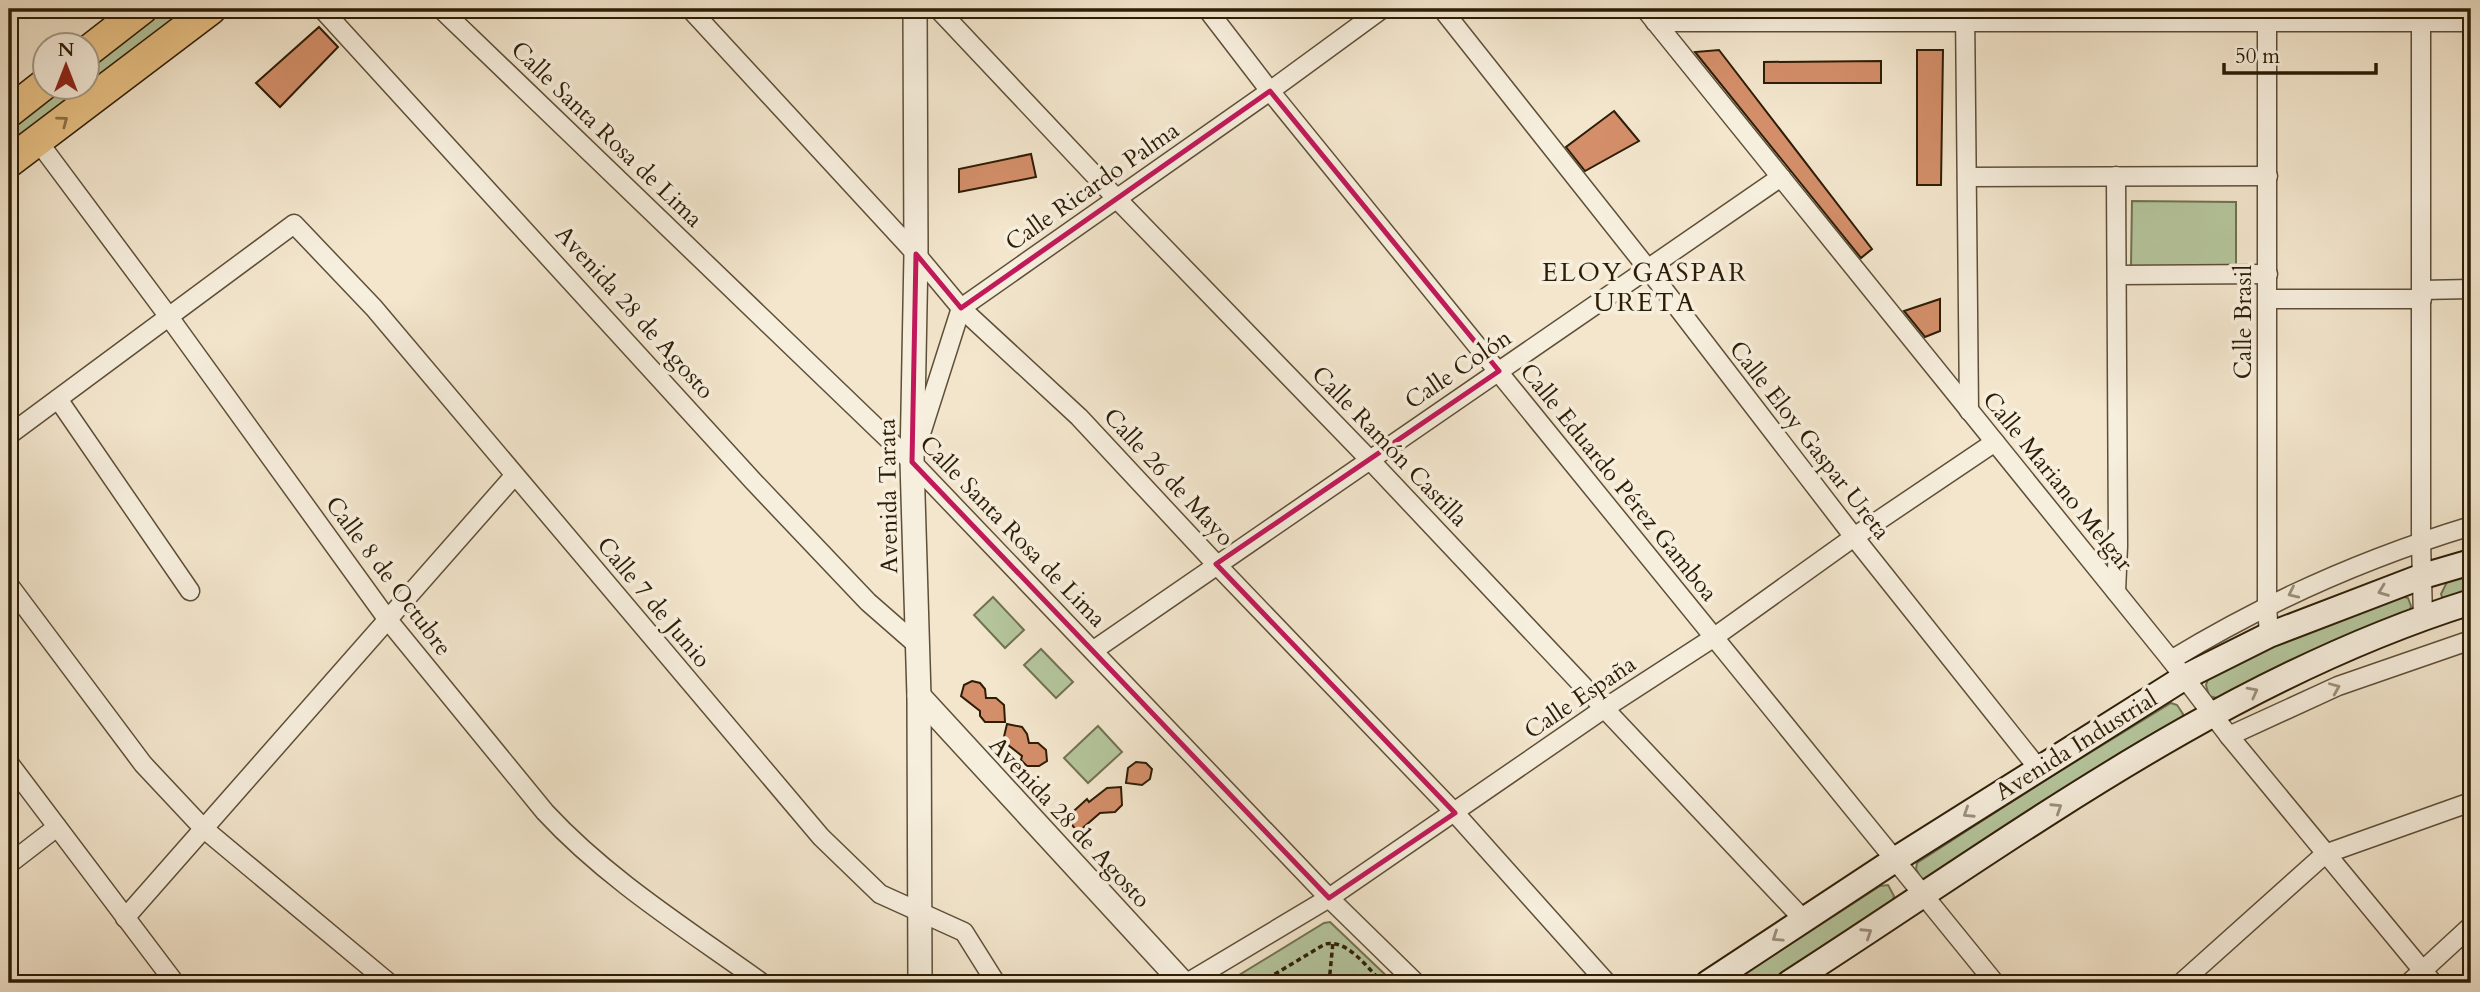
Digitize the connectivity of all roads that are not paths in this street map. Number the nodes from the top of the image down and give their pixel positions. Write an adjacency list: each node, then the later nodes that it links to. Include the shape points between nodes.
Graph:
1 (142, 9): 17 (highway)
2 (211, 9): 21 (highway, one-way to 2)
3 (322, 9): 61 (street, Avenida 28 de Agosto, via 754,482 868,602)
4 (441, 9): 43 (street, Calle Santa Rosa de Lima)
5 (690, 9): 28 (street, Calle 26 de Mayo)
6 (915, 9): 28 (street, Avenida Tarata)
7 (938, 9): 27 (street, Calle Ramón Castilla)
8 (1207, 9): 18 (street, Calle Eduardo Pérez Gamboa)
9 (1382, 9): 18 (street, Calle Ricardo Palma)
10 (1442, 9): 29 (street, Calle Eloy Gaspar Ureta)
11 (1650, 15): 13 (street); 25 (street, Calle Mariano Melgar)
12 (2421, 15): 15 (street); 16 (street); 33 (street)
13 (1965, 16): 14 (street); 26 (street)
14 (2119, 16): 15 (street)
15 (2267, 16): 24 (street, Calle Brasil)
16 (2471, 22)
17 (102, 40)
18 (1270, 91): 27 (street, Calle Ricardo Palma); 37 (street, Calle Eduardo Pérez Gamboa)
19 (32, 94): 20 (highway)
20 (9, 112)
21 (37, 141): 22 (highway); 36 (street, Calle 8 de Octubre)
22 (9, 162)
23 (2116, 176): 24 (street); 26 (street); 31 (street)
24 (2268, 176): 30 (street, Calle Brasil)
25 (1781, 177): 29 (street, Calle Colón); 39 (street, Calle Mariano Melgar)
26 (1967, 177): 39 (street)
27 (1117, 199): 35 (street, Calle Ricardo Palma); 42 (street, Calle Ramón Castilla)
28 (916, 254): 35 (street, Calle 26 de Mayo); 43 (street, Avenida Tarata)
29 (1648, 269): 37 (street, Calle Colón); 46 (street, Calle Eloy Gaspar Ureta)
30 (2268, 274): 31 (street); 34 (street, Calle Brasil)
31 (2117, 275): 53 (street)
32 (2471, 289): 33 (street)
33 (2422, 294): 34 (street); 47 (street)
34 (2268, 299): 55 (street, Calle Brasil)
35 (961, 308): 43 (street); 49 (street, Calle 26 de Mayo, via 1079,416)
36 (169, 317): 38 (street); 44 (street, Calle 7 de Junio, via 294,224 374,309); 57 (street, Calle 8 de Octubre)
37 (1499, 371): 42 (street, Calle Colón); 59 (street, Calle Eduardo Pérez Gamboa)
38 (58, 399): 40 (street); 52 (street)
39 (1969, 411): 41 (street, Calle Mariano Melgar)
40 (9, 435)
41 (1995, 442): 46 (street, Calle España); 53 (street, Calle Mariano Melgar)
42 (1369, 459): 49 (street, Calle Colón); 65 (street, Calle Ramón Castilla)
43 (912, 462): 61 (street, Avenida Tarata); 62 (street, Calle Santa Rosa de Lima)
44 (514, 476): 57 (street); 79 (street, Calle 7 de Junio, via 821,836 880,894)
45 (2471, 526): 47 (street)
46 (1854, 537): 59 (street, Calle España); 69 (street, Calle Eloy Gaspar Ureta)
47 (2421, 541): 50 (street); 55 (street, one-way to 55)
48 (2471, 562): 50 (main road, Avenida Industrial)
49 (1216, 564): 62 (street, Calle Colón); 71 (street, Calle 26 de Mayo)
50 (2423, 576): 56 (street); 58 (main road, Avenida Industrial, one-way to 58)
51 (9, 585): 73 (street, via 143,764)
52 (190, 591)
53 (2116, 592): 63 (street, Calle Mariano Melgar)
54 (2471, 602): 56 (main road, Avenida Industrial)
55 (2267, 606): 58 (street, Calle Brasil); 63 (street)
56 (2423, 618): 66 (main road, Avenida Industrial, one-way to 56, via 2315,661)
57 (388, 620): 73 (street); 86 (street, Calle 8 de Octubre, via 570,838 607,871)
58 (2269, 635): 63 (main road, Avenida Industrial)
59 (1713, 638): 65 (street, Calle España); 75 (street, Calle Eduardo Pérez Gamboa)
60 (2471, 640): 67 (street, one-way to 60, via 2338,687)
61 (916, 645): 64 (street, Avenida Tarata)
62 (1094, 650): 78 (street, Calle Santa Rosa de Lima)
63 (2178, 668): 66 (street, Calle Mariano Melgar); 69 (main road, Avenida Industrial)
64 (919, 696): 79 (street, Avenida Tarata); 89 (street, Avenida 28 de Agosto)
65 (1605, 708): 71 (street, Calle España); 81 (street, Calle Ramón Castilla)
66 (2212, 714): 67 (street, Calle Mariano Melgar); 77 (main road, Avenida Industrial, one-way to 66)
67 (2229, 736): 74 (street, Calle Mariano Melgar)
68 (9, 762): 72 (street)
69 (2038, 768): 75 (main road, Avenida Industrial, one-way to 75)
70 (2471, 802): 74 (street)
71 (1455, 813): 78 (street, Calle España); 91 (street, Calle 26 de Mayo)
72 (57, 827): 76 (street); 80 (street)
73 (203, 828): 80 (street); 85 (street)
74 (2325, 855): 83 (street, Calle Mariano Melgar); 95 (street)
75 (1894, 860): 77 (street, Calle Eduardo Pérez Gamboa); 81 (main road, Avenida Industrial)
76 (9, 864)
77 (1923, 897): 93 (main road, Avenida Industrial, one-way to 77); 94 (street, Calle Eduardo Pérez Gamboa)
78 (1329, 898): 89 (street, Calle España); 90 (street, Calle Santa Rosa de Lima)
79 (919, 911): 87 (street, Avenida Tarata); 88 (street, Calle 7 de Junio, via 964,932)
80 (125, 918): 84 (street)
81 (1803, 919): 92 (main road, Avenida Industrial, one-way to 92)
82 (2471, 926): 83 (street)
83 (2428, 977): 96 (street)
84 (173, 983)
85 (389, 983)
86 (762, 983)
87 (920, 983)
88 (996, 983)
89 (1185, 983)
90 (1416, 983)
91 (1606, 983)
92 (1709, 983)
93 (1789, 983)
94 (1995, 983)
95 (2180, 983)
96 (2409, 983)

